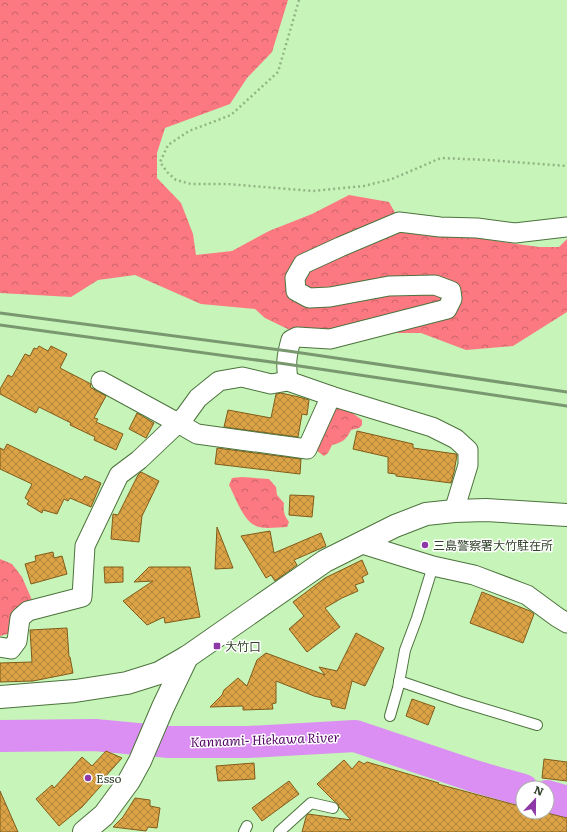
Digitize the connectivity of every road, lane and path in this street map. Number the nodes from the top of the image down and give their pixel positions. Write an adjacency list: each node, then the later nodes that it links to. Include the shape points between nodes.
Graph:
1 (299, 0): 2 (path, via 278,72 231,115 189,130 168,144 160,162 176,180 191,184 227,184 313,191 364,186 392,180 441,158)
2 (567, 166)
3 (567, 227): 5 (street, via 515,234 477,228 399,222 303,264 295,278 296,291 309,298 330,297 389,286 435,285 451,291 452,299 447,309 381,327 330,339 297,337 291,340 286,364)
4 (101, 381): 7 (street)
5 (288, 381): 6 (street); 7 (street, via 272,384 242,377 218,381 198,398)
6 (331, 396): 7 (street, via 307,449 198,434); 8 (street, via 432,427 456,439 468,450 468,465)
7 (178, 423): 13 (street, via 119,475 85,546 82,597 28,611 20,618 17,641 11,649)
8 (454, 511): 9 (main road, via 486,510); 10 (main road, via 426,514)
9 (567, 515)
10 (359, 543): 11 (street); 14 (main road, via 325,562)
11 (433, 566): 12 (street, via 474,575 527,595); 15 (lane, via 405,650)
12 (567, 623)
13 (0, 647)
14 (187, 657): 16 (main road, via 159,673 128,683 75,691); 20 (main road, via 129,781 104,815)
15 (399, 681): 17 (lane); 18 (lane)
16 (0, 697)
17 (390, 716)
18 (537, 725)
19 (333, 808): 21 (lane, via 311,803)
20 (84, 832)
21 (279, 832)

